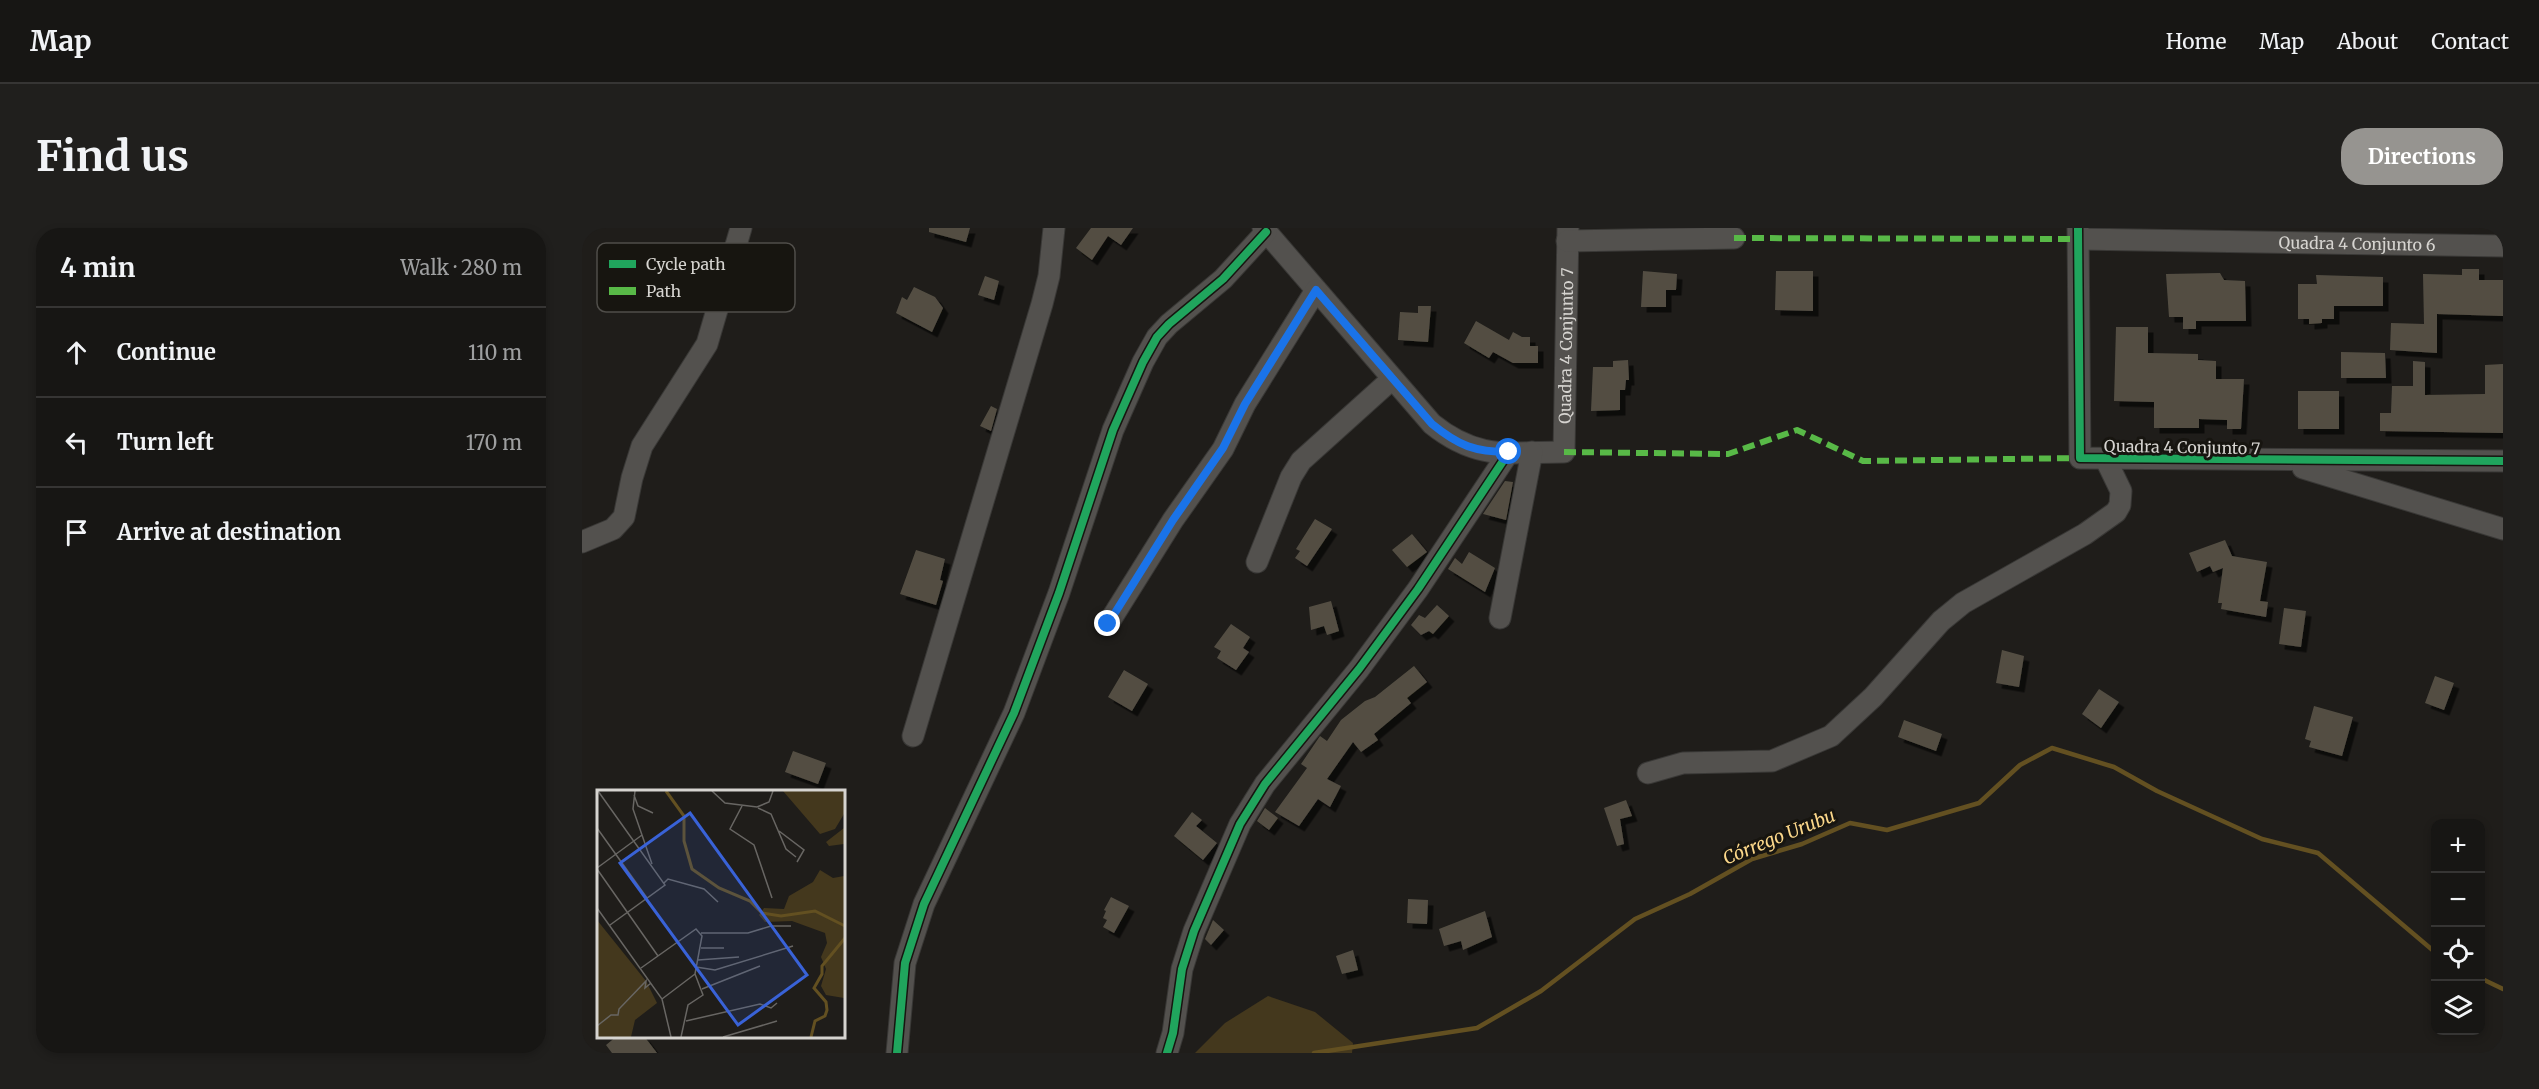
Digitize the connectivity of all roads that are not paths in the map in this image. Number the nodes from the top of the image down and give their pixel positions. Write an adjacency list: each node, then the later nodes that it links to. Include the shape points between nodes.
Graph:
1 (741, 228): 7 (street)
2 (1054, 228): 22 (street, via 1042,304)
3 (1264, 230): 9 (street); 24 (street, via 1212,290 1168,324 1143,362 1113,430 1014,713 924,904 905,963)
4 (2078, 234): 8 (street, Quadra 4 Conjunto 6); 14 (street, Quadra 4 Conjunto 7, via 2080,458)
5 (1567, 235): 6 (street); 13 (street, Quadra 4 Conjunto 7, via 1564,452)
6 (1734, 238)
7 (737, 243)
8 (2503, 246)
9 (1316, 290): 11 (street); 21 (street, via 1245,404 1223,448)
10 (716, 312): 18 (street, via 707,344 642,446 624,517 613,529)
11 (1392, 379): 12 (street, via 1448,437 1480,452); 19 (street, via 1301,461)
12 (1509, 452): 13 (street); 25 (street, via 1418,589 1265,784 1240,824 1194,931 1182,969)
13 (1532, 452): 20 (street)
14 (2106, 460): 15 (street, Quadra 4 Conjunto 7); 23 (street, via 2121,491 2116,512 2085,534 1963,603 1831,736 1772,761 1683,763)
15 (2282, 461): 16 (street, Quadra 4 Conjunto 7); 17 (street)
16 (2503, 461)
17 (2503, 529)
18 (582, 542)
19 (1257, 562)
20 (1500, 618)
21 (1108, 624)
22 (912, 736)
23 (1647, 772)
24 (897, 1053)
25 (1167, 1053)

